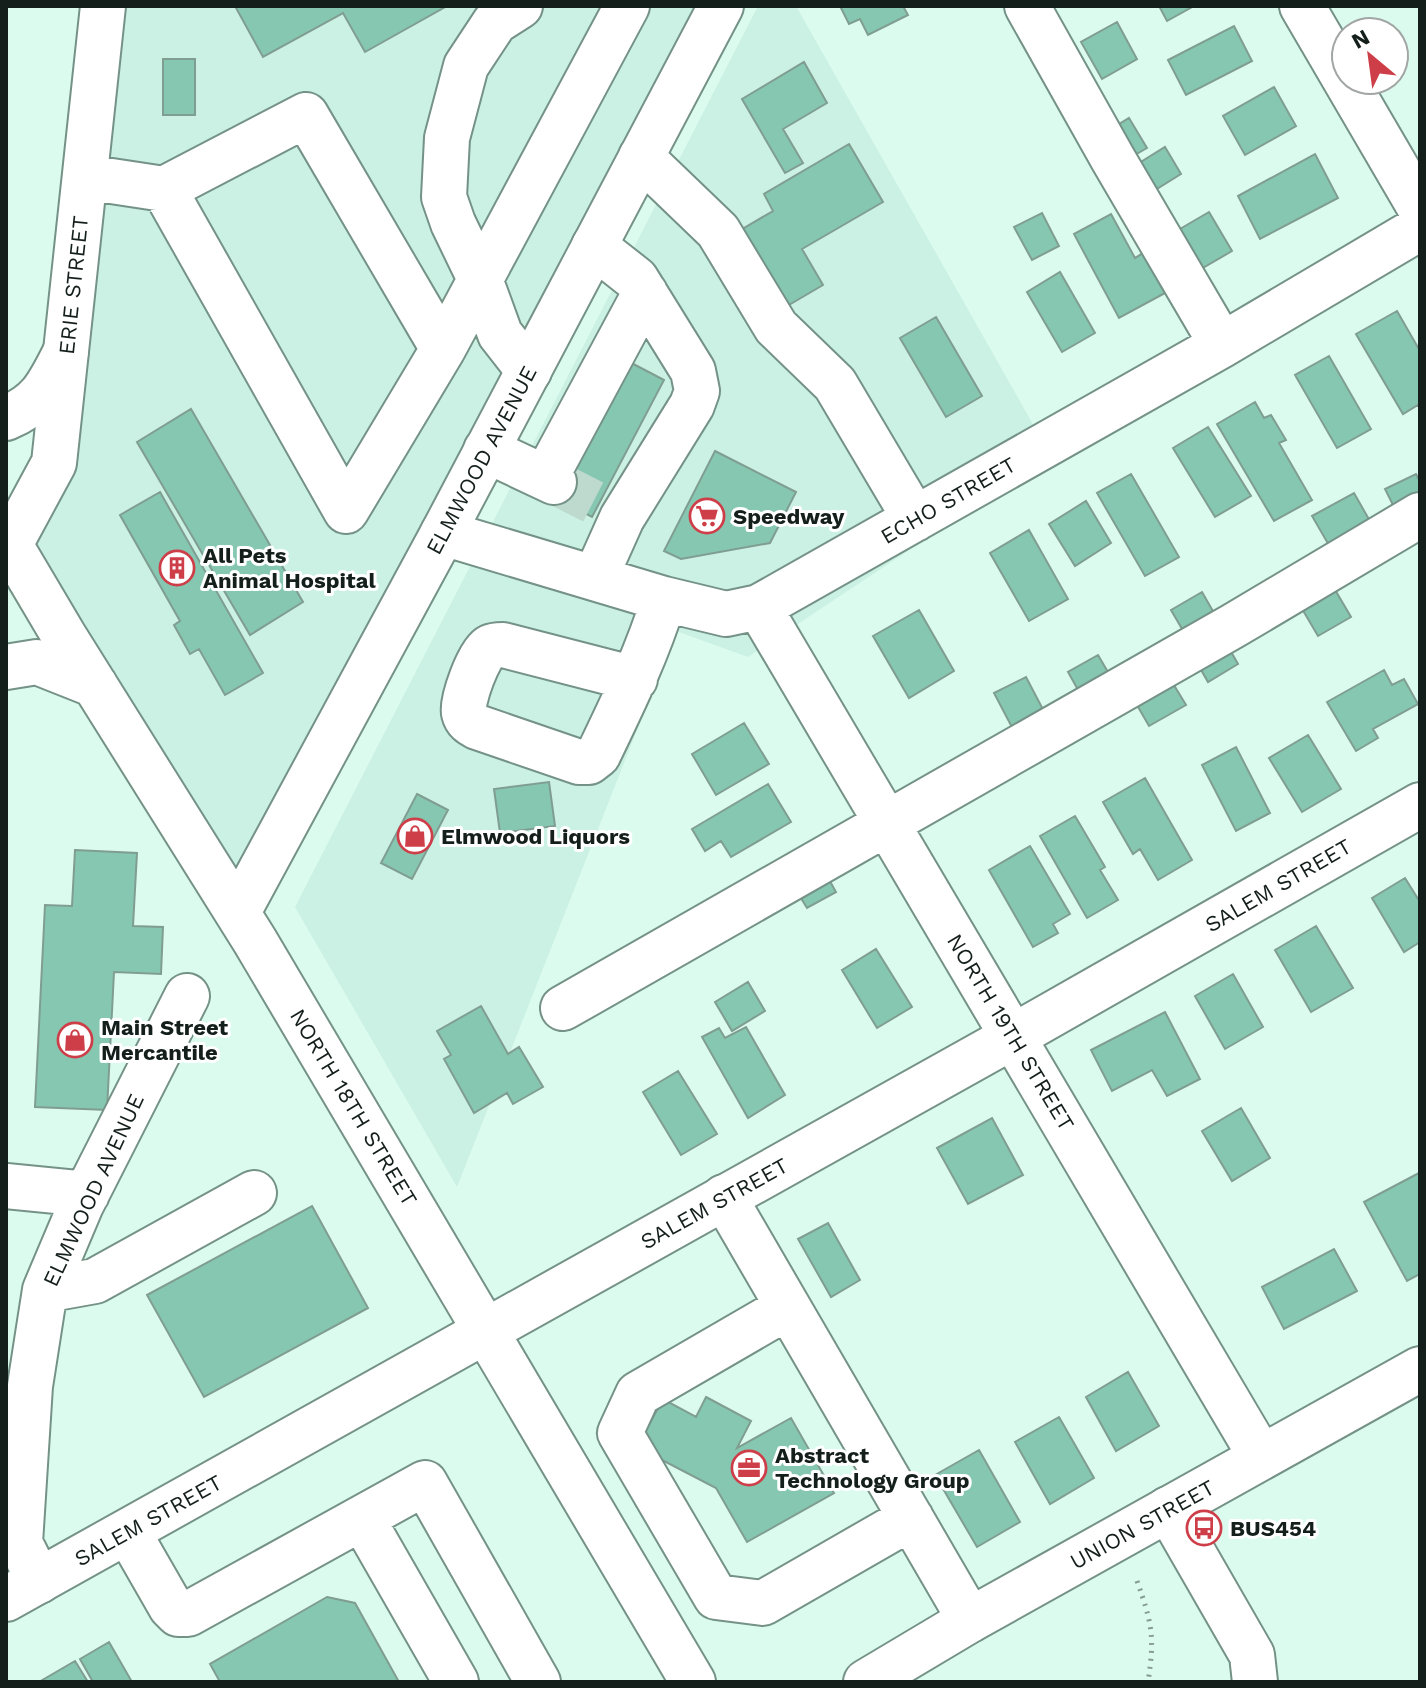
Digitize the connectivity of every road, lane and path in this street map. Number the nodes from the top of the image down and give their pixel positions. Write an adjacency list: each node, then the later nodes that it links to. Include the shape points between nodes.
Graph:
1 (103, 6): 8 (main road, ERIE STREET)
2 (520, 6): 13 (main road, via 495,22 466,66 447,138 444,197)
3 (627, 6): 13 (main road)
4 (721, 6): 7 (main road, ELMWOOD AVENUE)
5 (1027, 6): 15 (main road)
6 (1302, 6): 10 (main road)
7 (641, 157): 12 (main road, ELMWOOD AVENUE); 22 (main road, via 718,231 776,327 835,384)
8 (85, 177): 9 (main road); 17 (main road, ERIE STREET)
9 (164, 189): 16 (main road, via 306,115); 16 (main road, via 346,511)
10 (1420, 208)
11 (1420, 228): 15 (main road, ECHO STREET)
12 (594, 246): 14 (main road, via 636,279); 18 (main road, ELMWOOD AVENUE)
13 (480, 279): 16 (main road); 18 (main road, via 500,334)
14 (645, 293): 20 (main road, via 550,479); 25 (main road, via 693,371 697,391 692,405 610,512)
15 (1222, 345): 22 (main road, ECHO STREET)
16 (443, 349)
17 (66, 351): 19 (main road, via 42,396); 24 (main road, ERIE STREET, via 54,463)
18 (529, 371): 20 (main road, ELMWOOD AVENUE)
19 (6, 418)
20 (486, 450): 23 (main road, ELMWOOD AVENUE)
21 (1420, 515): 32 (main road)
22 (915, 519): 27 (main road, ECHO STREET)
23 (443, 533): 25 (main road, ECHO STREET); 33 (main road, ELMWOOD AVENUE)
24 (7, 545): 30 (main road, NORTH 18TH STREET)
25 (596, 576): 26 (main road, ECHO STREET)
26 (664, 599): 27 (main road, ECHO STREET, via 726,614); 29 (main road)
27 (759, 607): 32 (main road, NORTH 19TH STREET)
28 (6, 667): 30 (main road, via 37,662)
29 (635, 679)
30 (95, 685): 33 (main road, NORTH 18TH STREET)
31 (1420, 805): 36 (main road, SALEM STREET)
32 (886, 822): 35 (main road); 36 (main road, NORTH 19TH STREET)
33 (238, 912): 43 (main road, NORTH 18TH STREET)
34 (187, 996): 39 (main road, ELMWOOD AVENUE)
35 (563, 1008)
36 (1014, 1036): 40 (main road, SALEM STREET); 45 (main road, NORTH 19TH STREET)
37 (6, 1186): 39 (main road)
38 (254, 1193): 41 (main road, via 95,1281)
39 (87, 1194): 41 (main road, ELMWOOD AVENUE)
40 (724, 1197): 42 (main road); 43 (main road, SALEM STREET)
41 (45, 1290): 51 (main road, ELMWOOD AVENUE, via 30,1386)
42 (788, 1307): 48 (main road); 48 (main road, via 638,1394 620,1433 716,1597 763,1603)
43 (486, 1330): 49 (main road, SALEM STREET); 55 (main road, NORTH 18TH STREET)
44 (1420, 1369): 45 (main road, UNION STREET)
45 (1261, 1457): 46 (main road, UNION STREET)
46 (1168, 1509): 52 (main road, UNION STREET); 58 (main road, via 1252,1655)
47 (362, 1518): 49 (main road, via 188,1614 171,1607); 53 (main road); 54 (main road, via 425,1483)
48 (911, 1518): 52 (main road)
49 (128, 1532): 51 (main road, SALEM STREET)
50 (1137, 1581): 57 (path, via 1152,1622)
51 (22, 1590)
52 (970, 1620): 56 (main road, UNION STREET)
53 (456, 1682)
54 (538, 1682)
55 (693, 1682)
56 (866, 1682)
57 (1148, 1682)
58 (1255, 1682)

